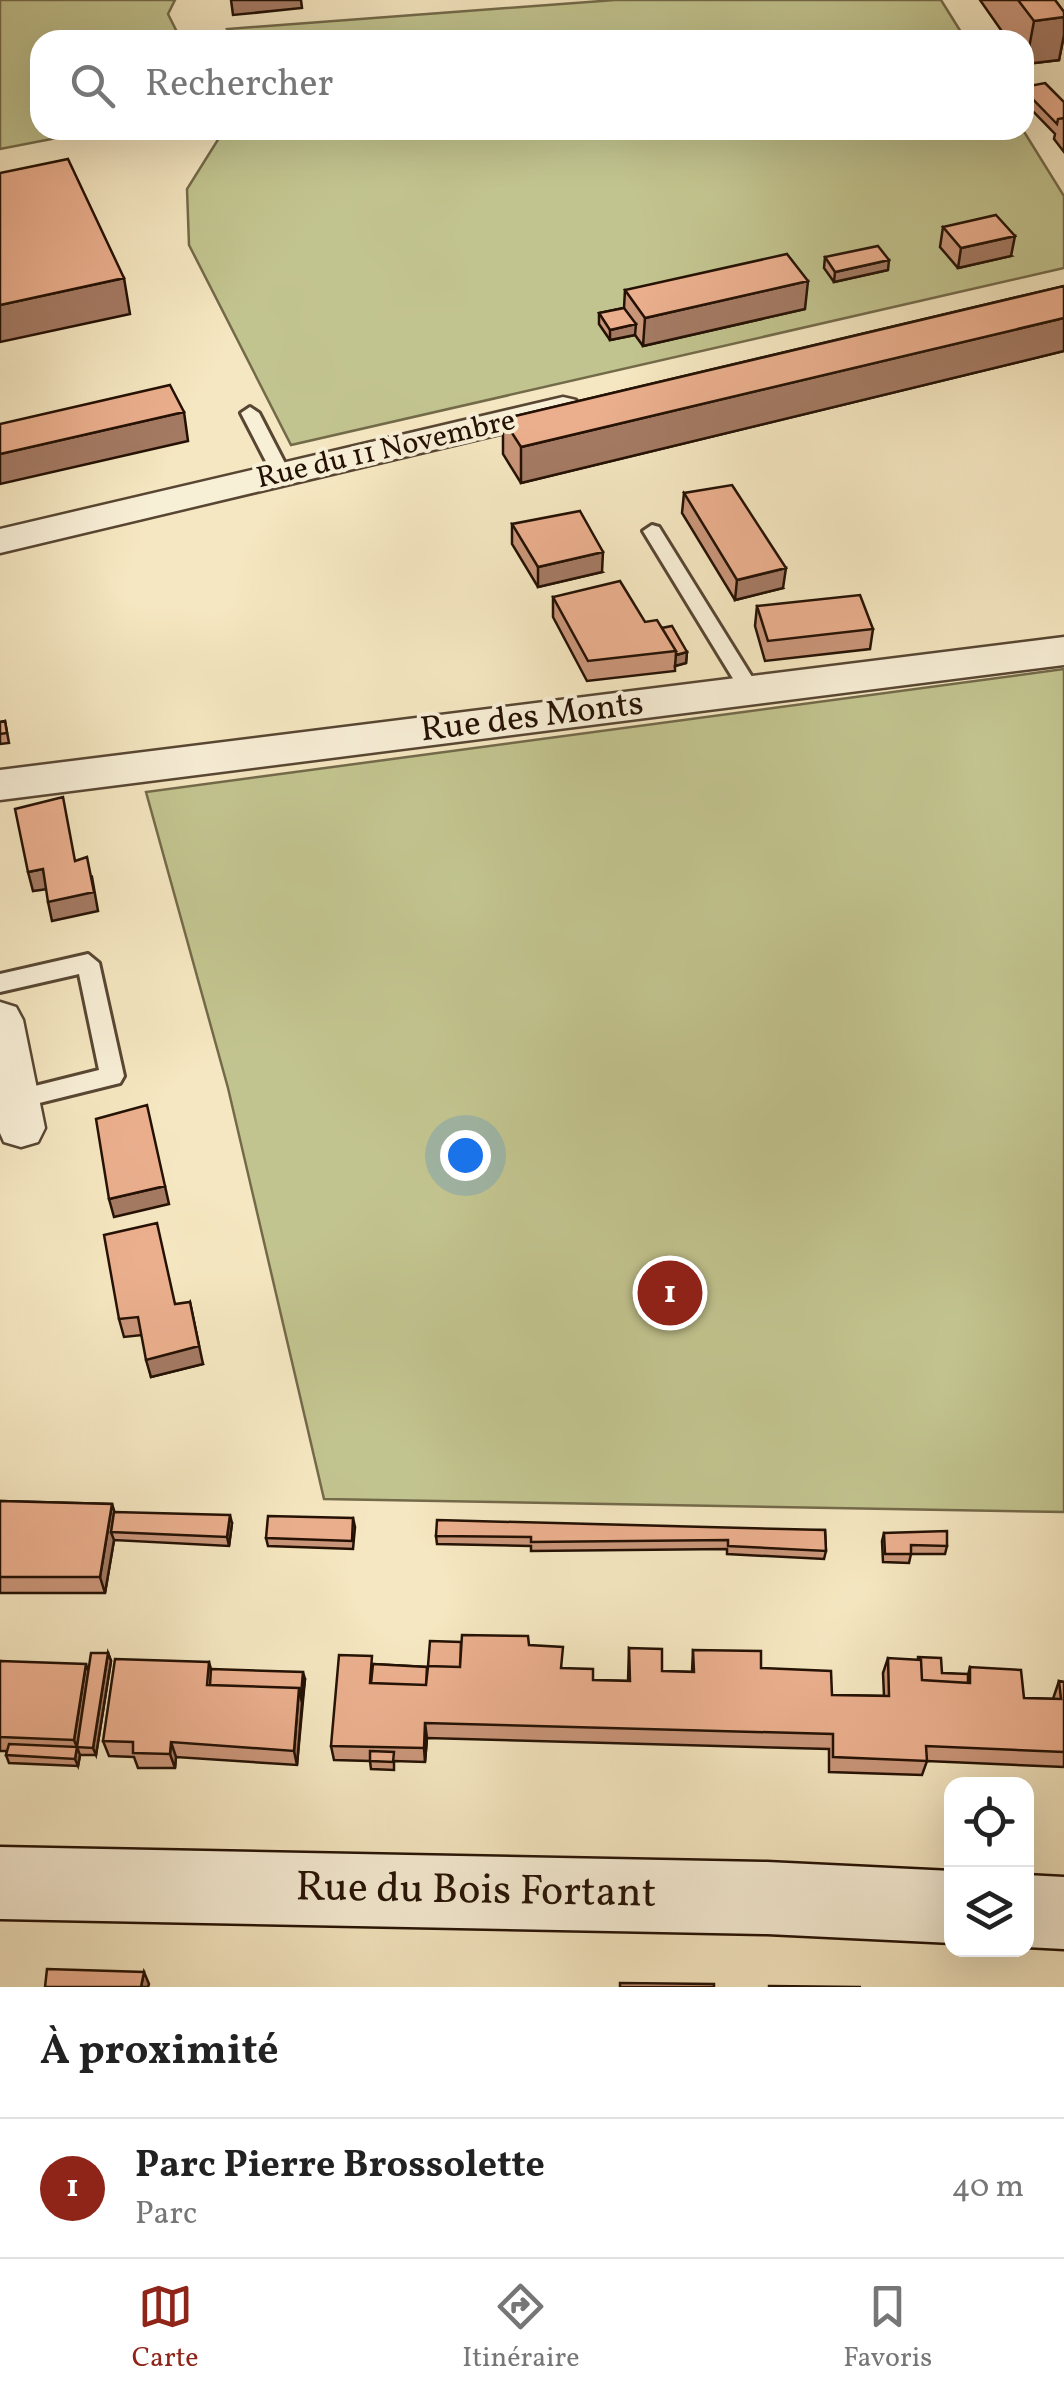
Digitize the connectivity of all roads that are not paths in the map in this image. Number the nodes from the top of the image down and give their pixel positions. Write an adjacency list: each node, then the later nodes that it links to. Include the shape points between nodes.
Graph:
1 (591, 402): 3 (street, Rue du 11 Novembre)
2 (253, 419): 3 (lane)
3 (282, 474): 5 (street, Rue du 11 Novembre)
4 (652, 531): 7 (lane)
5 (0, 541)
6 (1064, 651): 7 (street, Rue des Monts)
7 (750, 690): 8 (street, Rue des Monts)
8 (0, 785)
9 (0, 983): 11 (lane, via 88,963 112,1076)
10 (0, 1020): 11 (street)
11 (18, 1114)
12 (0, 1883): 13 (street, Rue du Bois Fortant)
13 (944, 1907)
14 (1034, 1911): 15 (street)
15 (1064, 1913)

